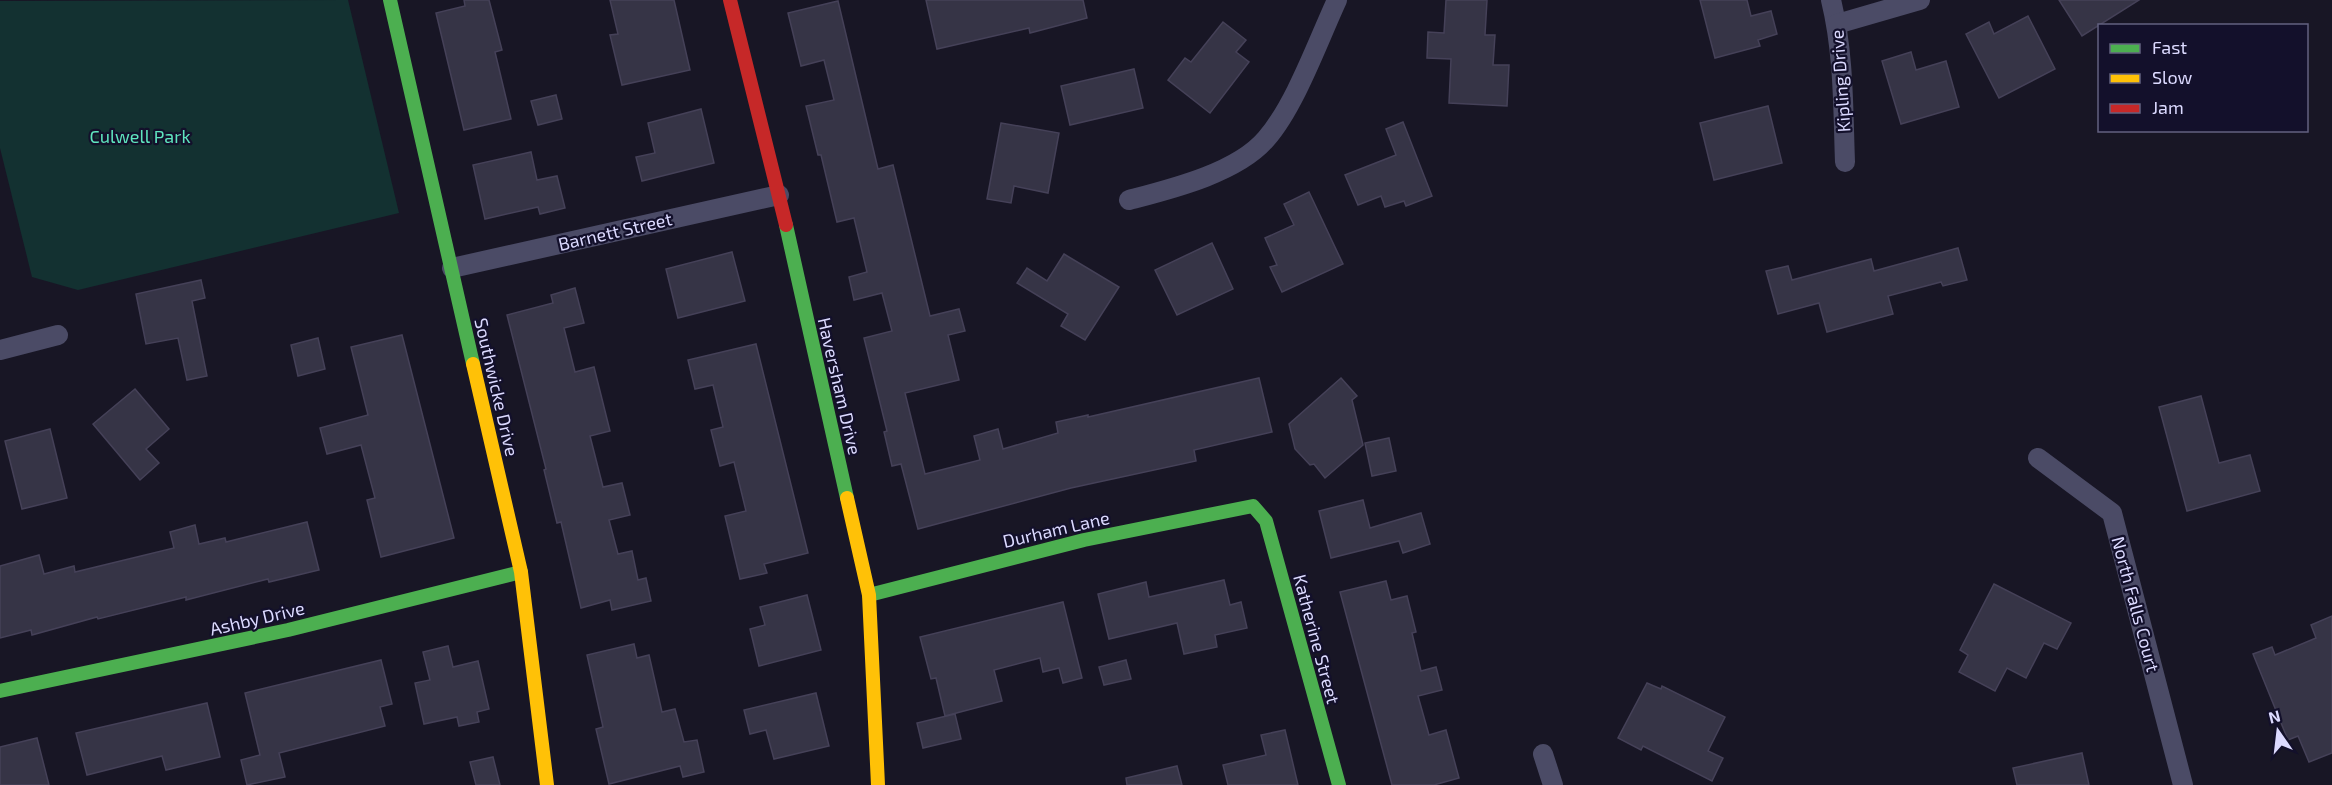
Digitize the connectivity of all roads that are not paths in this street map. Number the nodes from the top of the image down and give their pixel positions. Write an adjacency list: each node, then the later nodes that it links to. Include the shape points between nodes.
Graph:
1 (390, 0): 10 (street, Southwicke Drive)
2 (730, 0): 8 (street, Haversham Drive)
3 (1337, 0): 9 (street, via 1290,103 1266,140 1238,161 1186,185)
4 (1831, 0): 6 (street, Kipling Drive)
5 (1920, 0): 6 (street)
6 (1836, 24): 7 (street, Kipling Drive)
7 (1845, 162)
8 (779, 195): 10 (street, Barnett Street); 16 (street, Haversham Drive)
9 (1129, 200)
10 (452, 268): 15 (street, Southwicke Drive)
11 (58, 335): 12 (street)
12 (0, 350)
13 (2038, 458): 23 (street, North Falls Court, via 2112,513)
14 (1253, 506): 16 (street, Durham Lane, via 1084,540); 21 (street, Katherine Street, via 1266,521)
15 (521, 572): 17 (street, Ashby Drive, via 288,630); 19 (street, Southwicke Drive)
16 (868, 595): 20 (street, Haversham Drive)
17 (0, 691)
18 (1543, 754): 22 (street)
19 (547, 785)
20 (878, 785)
21 (1339, 785)
22 (1553, 785)
23 (2183, 785)

